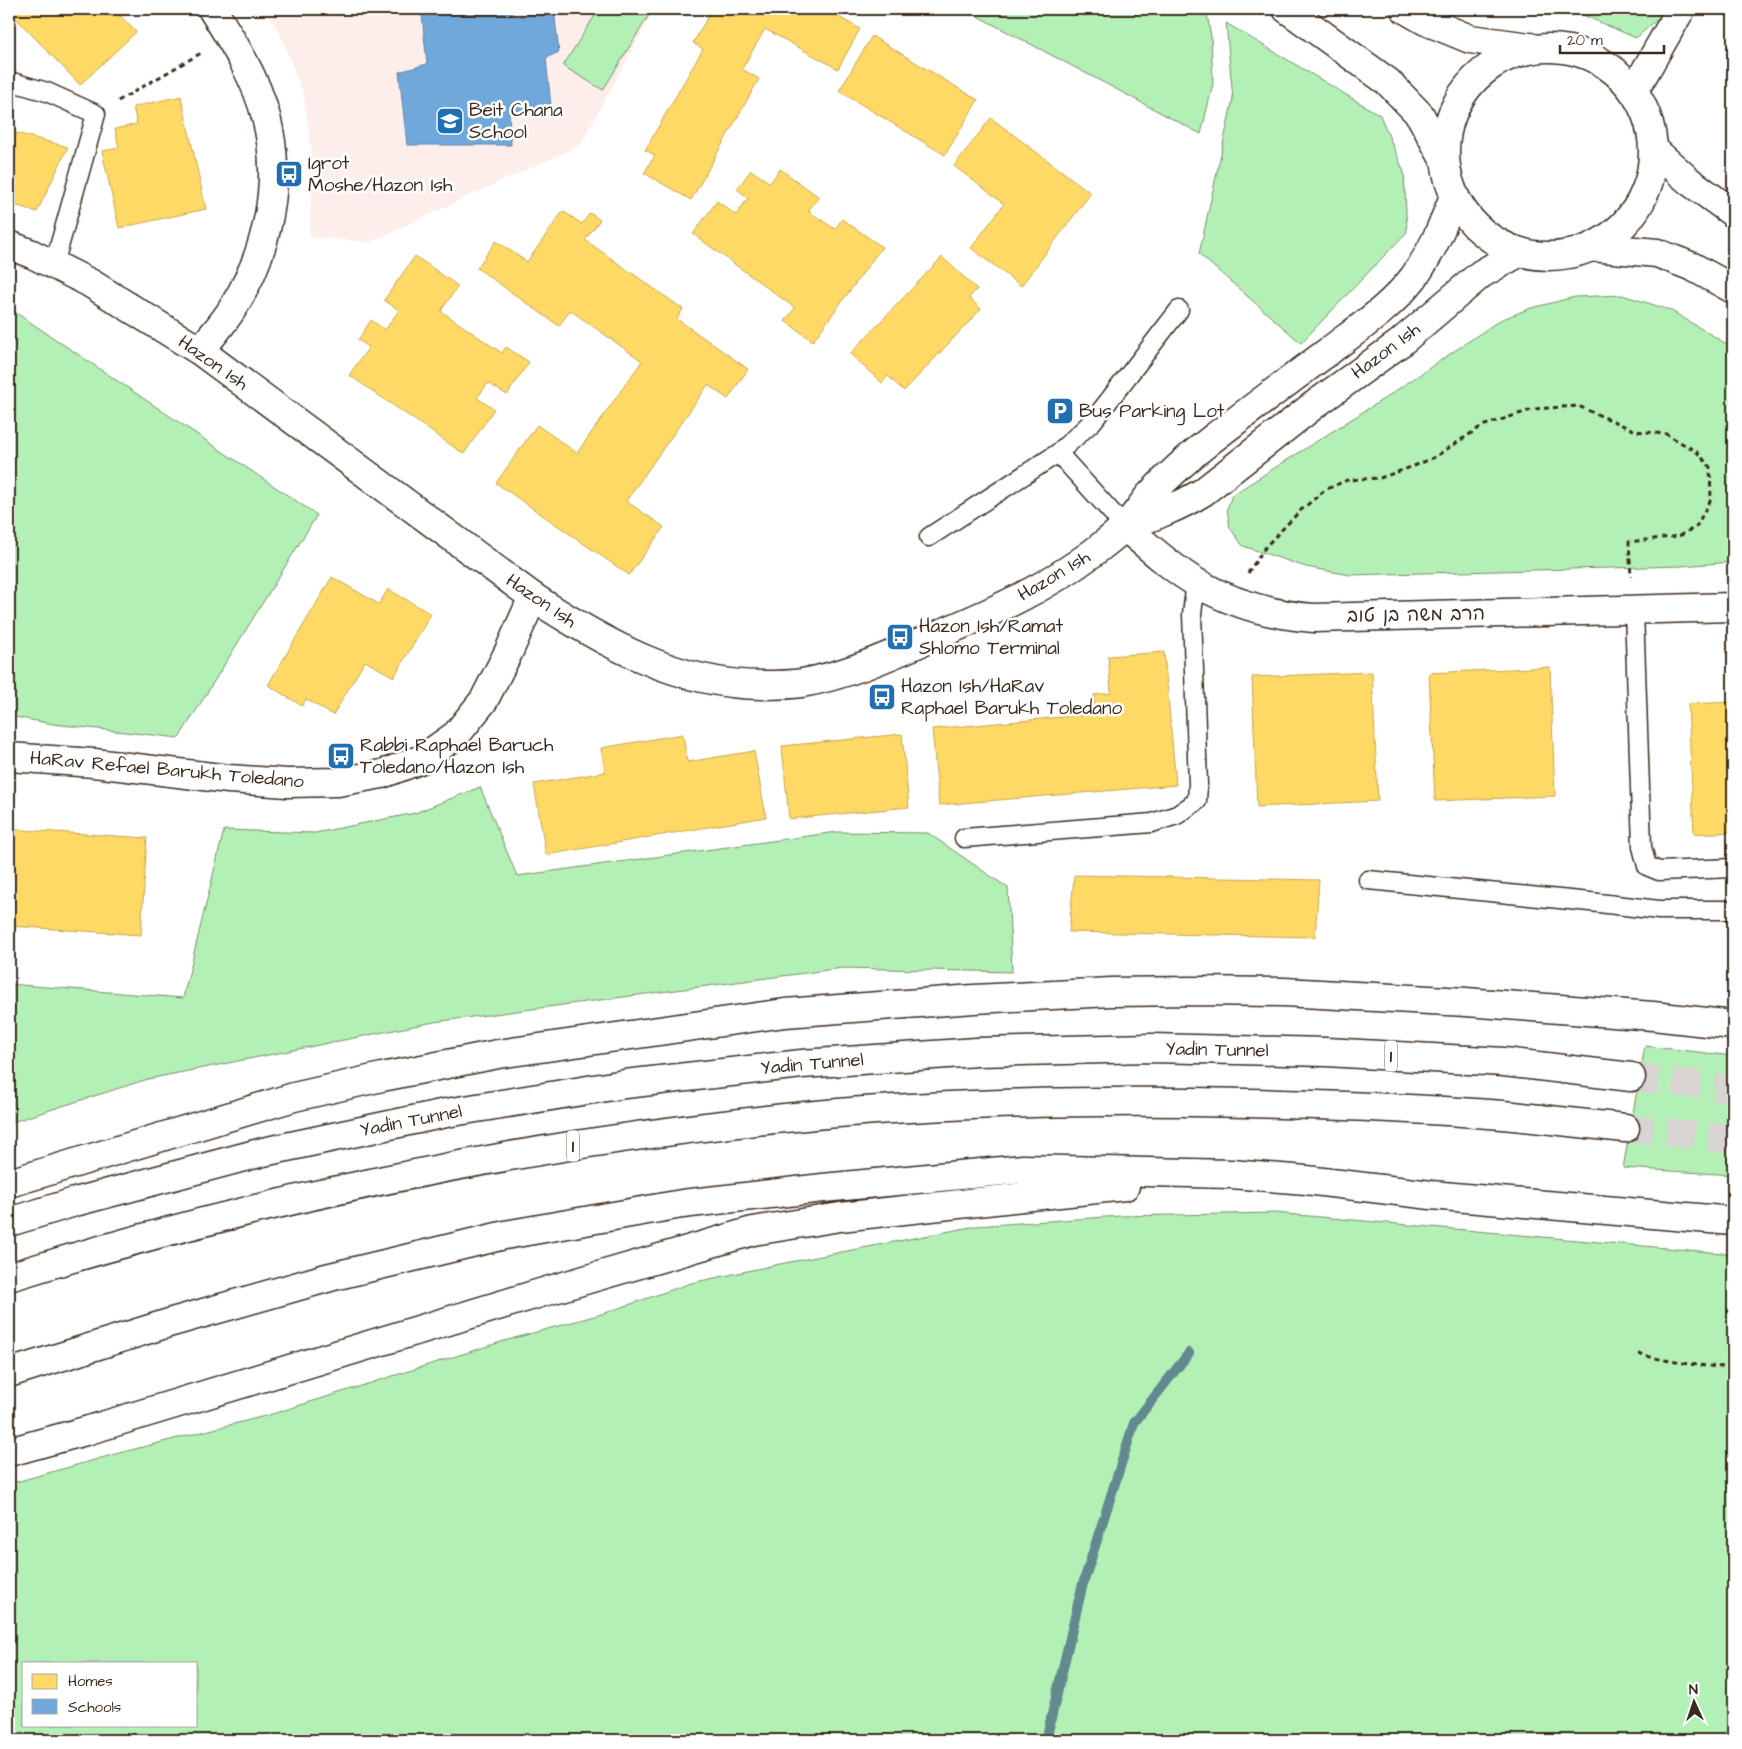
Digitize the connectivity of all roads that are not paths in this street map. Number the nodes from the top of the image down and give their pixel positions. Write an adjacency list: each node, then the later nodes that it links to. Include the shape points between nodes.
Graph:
1 (212, 9): 18 (main road, via 257,89 274,155 273,190 254,266 234,306)
2 (1287, 9): 9 (main road, via 1388,82 1420,115)
3 (1406, 9): 5 (main road, via 1470,39)
4 (1681, 9): 7 (main road)
5 (1539, 48): 7 (main road, via 1566,49 1592,57 1616,72); 9 (main road, via 1507,56 1480,74 1459,99 1446,130)
6 (9, 81): 15 (lane, via 47,92 96,114)
7 (1634, 91): 8 (main road, via 1648,118)
8 (1653, 149): 11 (main road, via 1688,181); 13 (main road, via 1650,179 1638,207 1617,230)
9 (1445, 162): 10 (main road)
10 (1454, 196): 14 (main road, via 1471,221 1493,240); 20 (main road, Hazon Ish, via 1432,250 1386,308 1205,445 1171,474)
11 (1733, 213)
12 (9, 245): 15 (main road, Hazon Ish)
13 (1592, 246): 14 (main road, via 1556,256); 16 (main road, via 1657,253)
14 (1520, 252): 20 (main road, Hazon Ish, via 1481,274 1400,343 1203,492 1188,502)
15 (54, 264): 18 (main road, Hazon Ish)
16 (1733, 288)
17 (1179, 310): 19 (lane, via 1093,422)
18 (200, 351): 23 (main road, Hazon Ish)
19 (1058, 453): 20 (lane); 21 (lane)
20 (1125, 527): 22 (main road, הרב משה בן טוב); 23 (main road, Hazon Ish, via 1054,580 1016,600 864,666 798,684 751,685 670,670 590,633)
21 (929, 537)
22 (1196, 582): 25 (main road, הרב משה בן טוב, via 1232,600 1286,616 1314,618); 27 (lane, via 1192,614 1197,801 1177,816 1152,822)
23 (533, 597): 26 (main road, HaRav Refael Barukh Toledano, via 484,700 456,735 422,759 382,774 338,782 287,783)
24 (1733, 607): 25 (main road, הרב משה בן טוב)
25 (1634, 610): 28 (lane, via 1642,847 1647,866 1659,871)
26 (9, 757)
27 (964, 838)
28 (1733, 868)
29 (1368, 880): 30 (lane, via 1659,910)
30 (1733, 910)
31 (1733, 1025): 35 (main road, via 1457,1001 1284,992 1111,992 785,1013 498,1054 382,1077 294,1097)
32 (1631, 1077): 37 (main road, Yadin Tunnel / 1, via 1494,1061 1326,1052 1161,1049 977,1052 802,1064 625,1084 446,1113 263,1152)
33 (1625, 1128): 38 (main road, 1, via 1500,1115 1324,1105 1151,1101 979,1105 806,1116 633,1136 456,1165 275,1204 90,1252)
34 (1231, 1174): 36 (main road); 39 (main road, via 1023,1169 682,1204 505,1235 330,1277); 40 (main road, via 840,1217 753,1232)
35 (9, 1183)
36 (1733, 1221)
37 (9, 1222)
38 (9, 1277)
39 (9, 1373)
40 (9, 1452)

